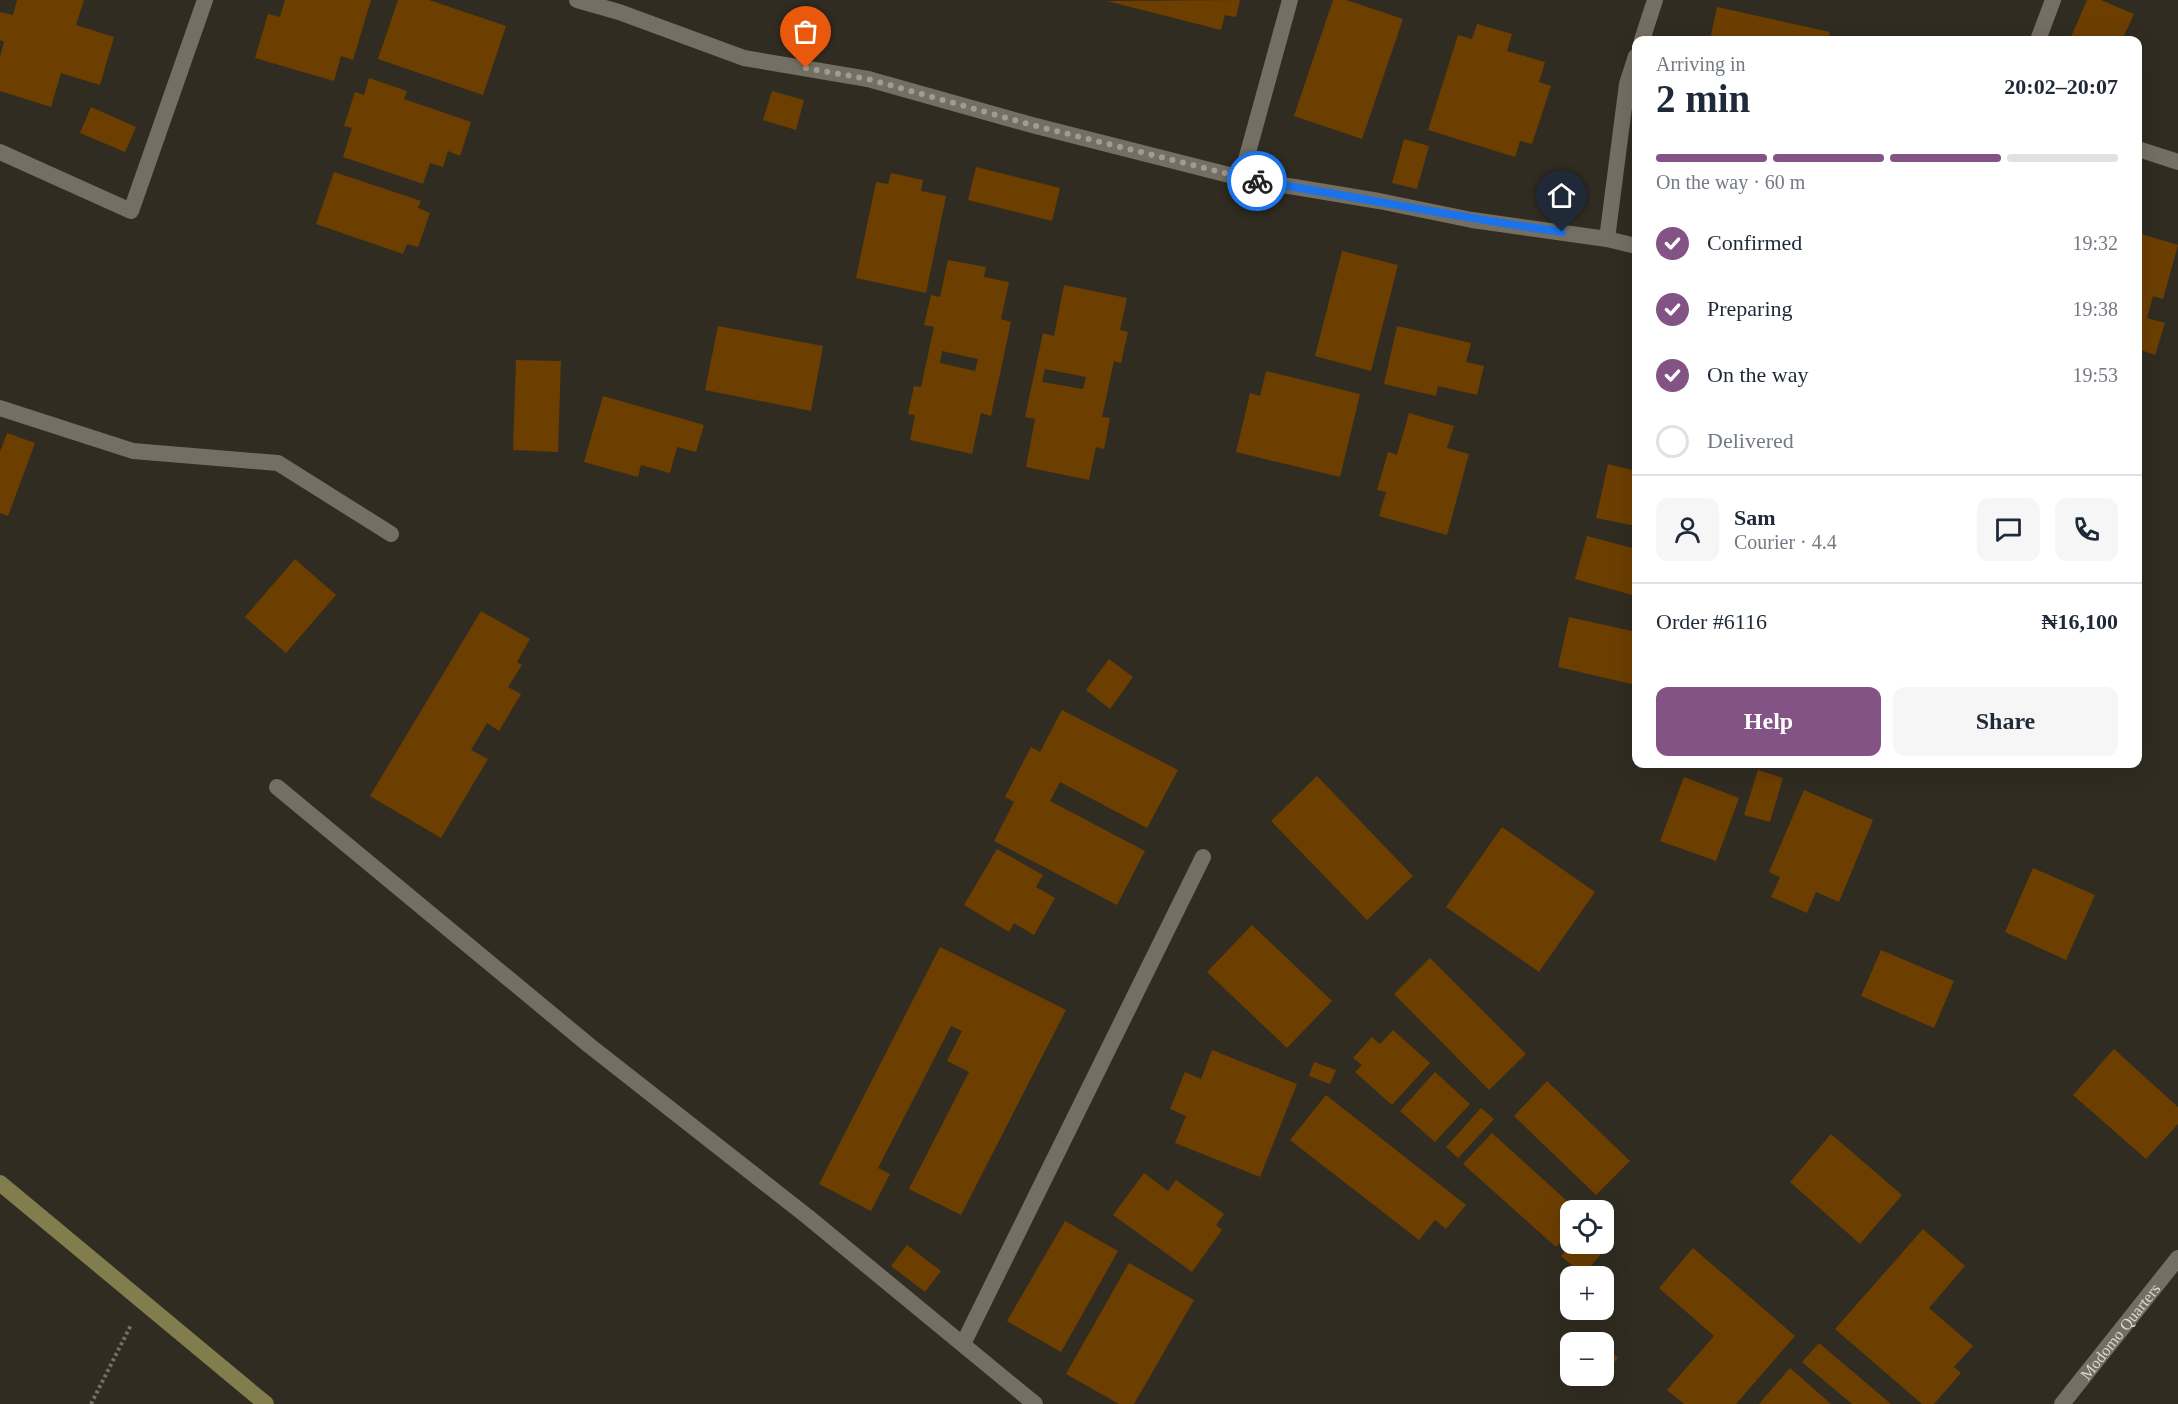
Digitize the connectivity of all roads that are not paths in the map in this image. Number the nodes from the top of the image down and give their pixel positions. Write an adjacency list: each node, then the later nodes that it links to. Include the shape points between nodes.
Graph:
1 (205, 0): 10 (street, via 131,211)
2 (577, 0): 12 (street, via 744,58 868,79)
3 (1290, 0): 12 (street)
4 (1655, 0): 6 (street)
5 (2053, 0): 7 (street)
6 (1643, 36)
7 (2040, 36)
8 (1632, 68): 13 (street)
9 (2142, 150): 11 (street)
10 (0, 152)
11 (2178, 162)
12 (1241, 178): 13 (street, via 1472,220)
13 (1607, 239): 14 (street)
14 (1632, 245)
15 (0, 408): 16 (street, via 133,451 278,463)
16 (391, 534)
17 (277, 786): 21 (street, via 590,1046)
18 (1203, 857): 21 (street)
19 (0, 1183): 22 (main road)
20 (2178, 1258): 24 (street, Modomo Quarters)
21 (963, 1344): 23 (street)
22 (266, 1404)
23 (1035, 1404)
24 (2062, 1404)

